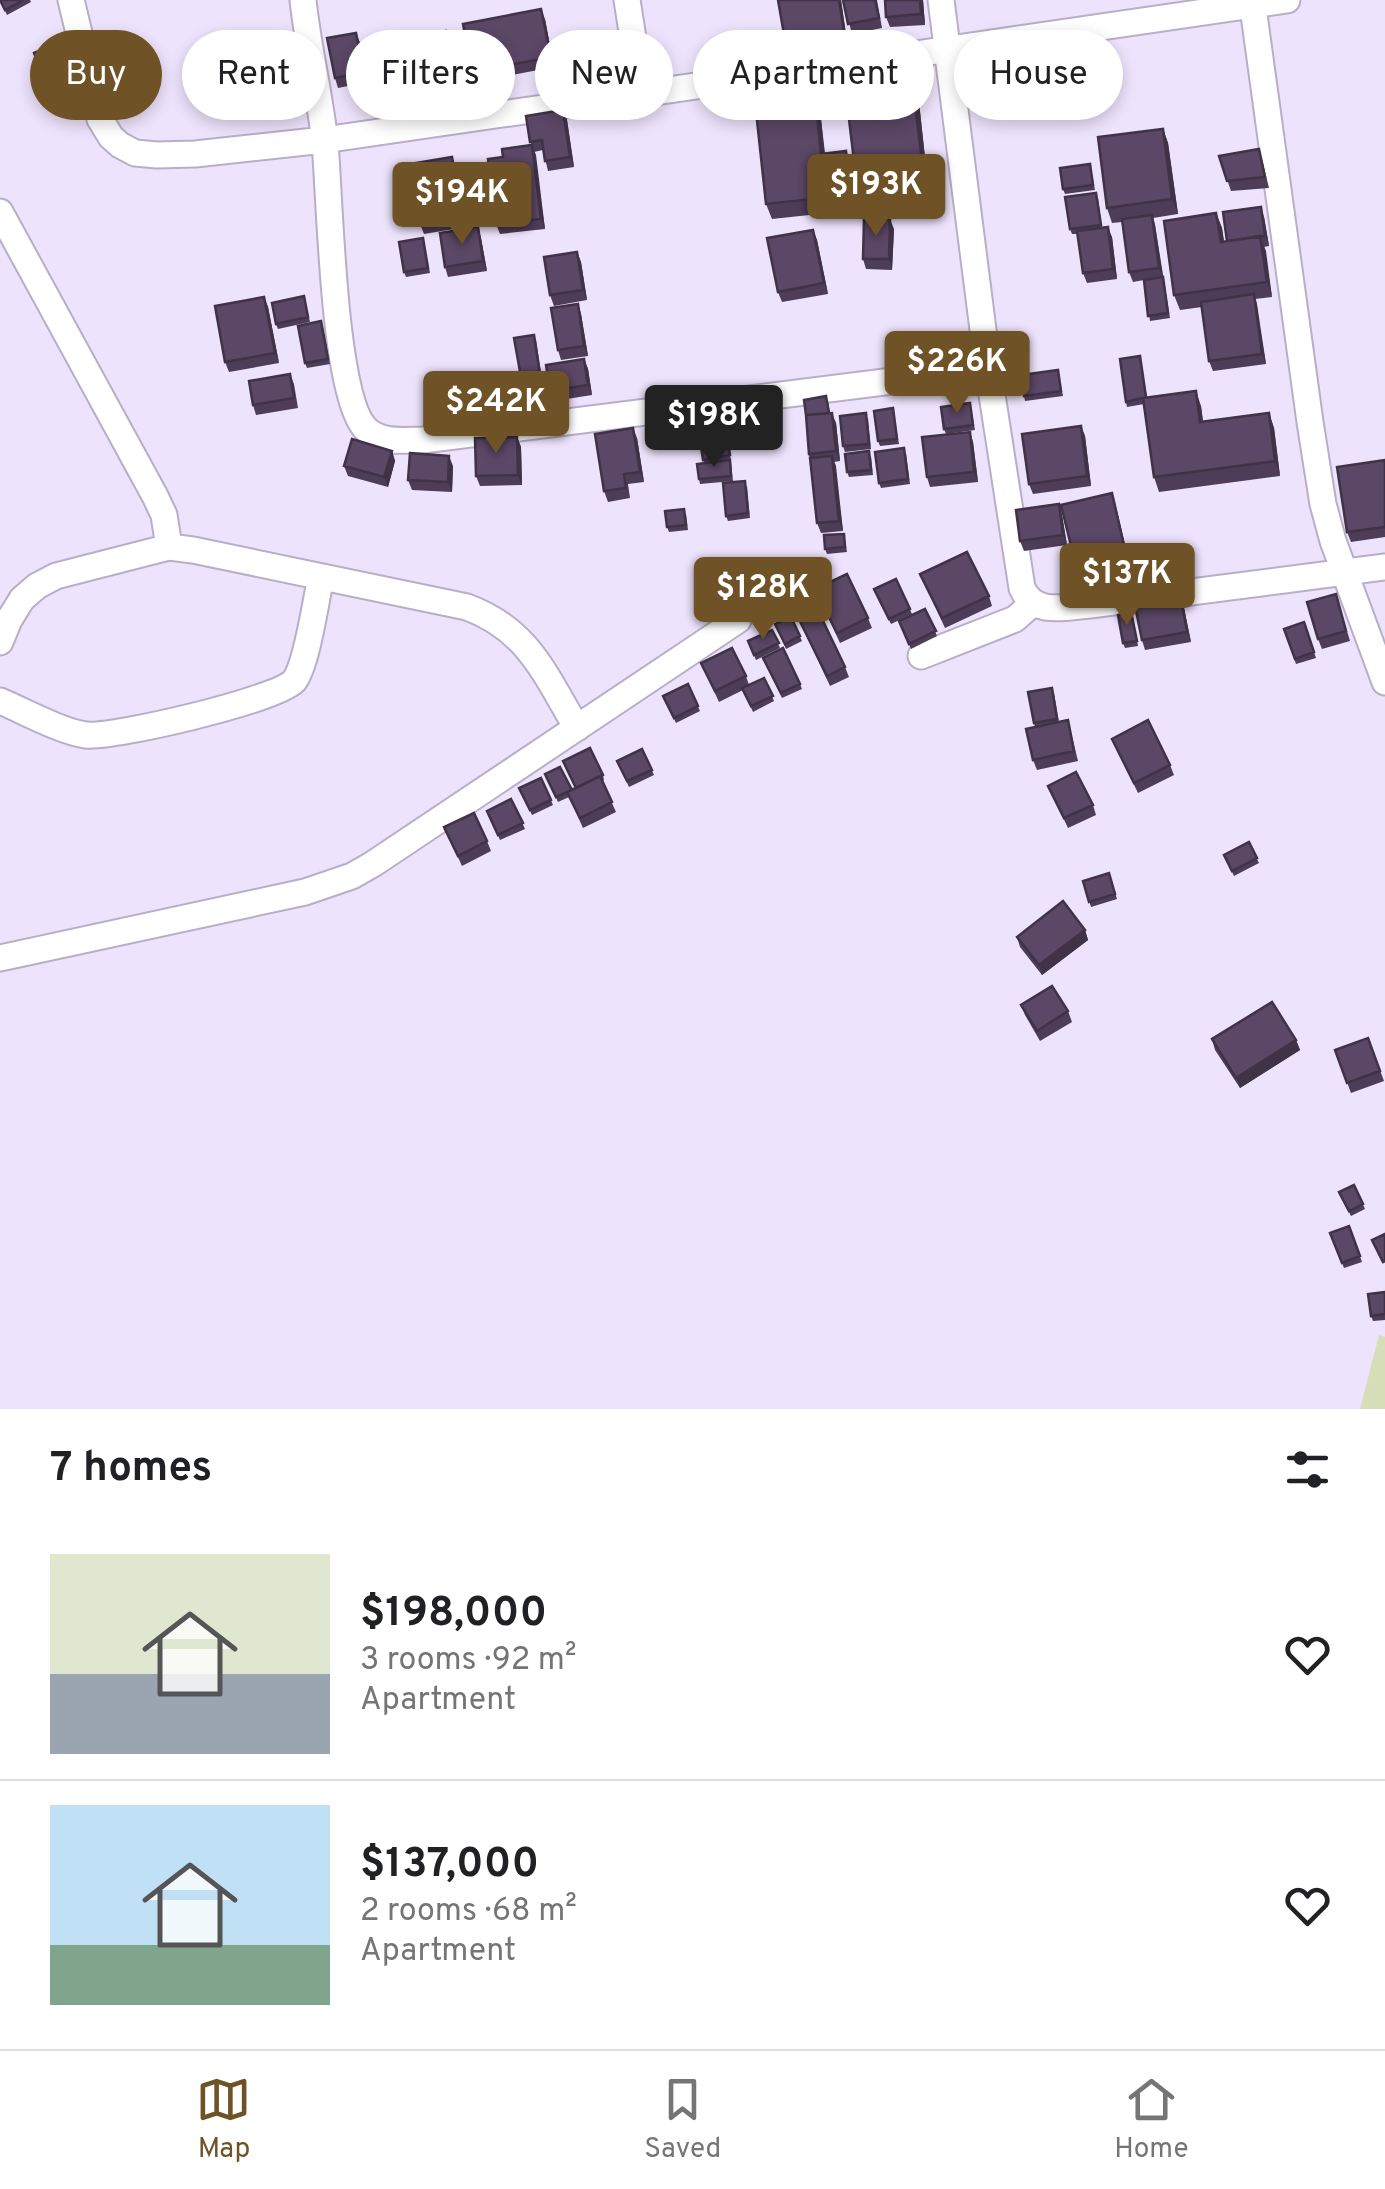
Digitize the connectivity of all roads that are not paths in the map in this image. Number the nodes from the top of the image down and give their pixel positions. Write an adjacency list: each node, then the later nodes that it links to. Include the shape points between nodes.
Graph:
1 (71, 0): 11 (street, via 100,119 120,146 135,153 195,154)
2 (303, 0): 11 (street)
3 (627, 0): 7 (street)
4 (941, 0): 8 (street)
5 (1287, 0): 6 (street)
6 (1252, 2): 8 (street); 16 (street, via 1315,455)
7 (632, 30)
8 (949, 48): 9 (street); 13 (street)
9 (673, 90)
10 (535, 110): 11 (street)
11 (324, 140): 13 (street, via 344,364 356,411 378,437 423,440)
12 (0, 212): 14 (street, via 155,496)
13 (988, 369): 18 (street, via 1022,588)
14 (169, 547): 17 (street); 20 (street, via 46,581 22,600)
15 (1385, 567): 16 (street)
16 (1344, 572): 18 (street, via 1090,605); 22 (street)
17 (320, 576): 23 (street, via 295,680 257,700 86,735); 24 (street, via 488,614 533,655)
18 (1032, 604): 21 (street, via 1016,618)
19 (738, 620): 24 (street)
20 (0, 642)
21 (921, 656)
22 (1385, 682)
23 (0, 701)
24 (577, 728): 25 (street, via 374,864 326,886)
25 (0, 958)

